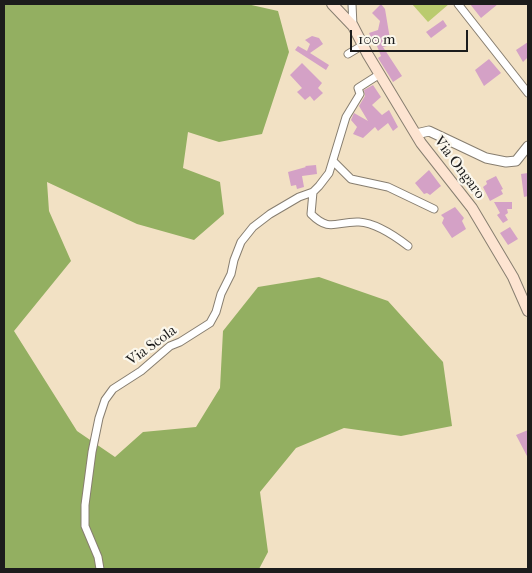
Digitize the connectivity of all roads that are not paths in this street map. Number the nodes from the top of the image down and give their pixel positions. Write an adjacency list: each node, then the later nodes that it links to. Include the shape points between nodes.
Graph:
1 (332, 4): 4 (main road, Via Ongaro)
2 (352, 4): 4 (street)
3 (458, 4): 8 (street)
4 (353, 26): 5 (main road, Via Ongaro)
5 (363, 45): 6 (street); 7 (main road, Via Ongaro)
6 (348, 54)
7 (380, 74): 9 (main road, Via Ongaro); 11 (street, Via Scola, via 358,88 360,94 346,117)
8 (528, 93)
9 (416, 134): 10 (street, via 429,131 486,158 506,162 516,161); 15 (main road, Via Ongaro, via 472,208 513,277)
10 (528, 146)
11 (332, 161): 12 (street, Via Scola, via 329,173); 13 (street, via 351,179 388,187)
12 (313, 192): 14 (street, via 311,214 318,222 328,226 360,222 388,232); 16 (street, Via Scola, via 270,214 241,242 210,323 170,346 113,389 105,400 92,452 85,505 85,526)
13 (434, 209)
14 (408, 246)
15 (528, 311)
16 (100, 569)

